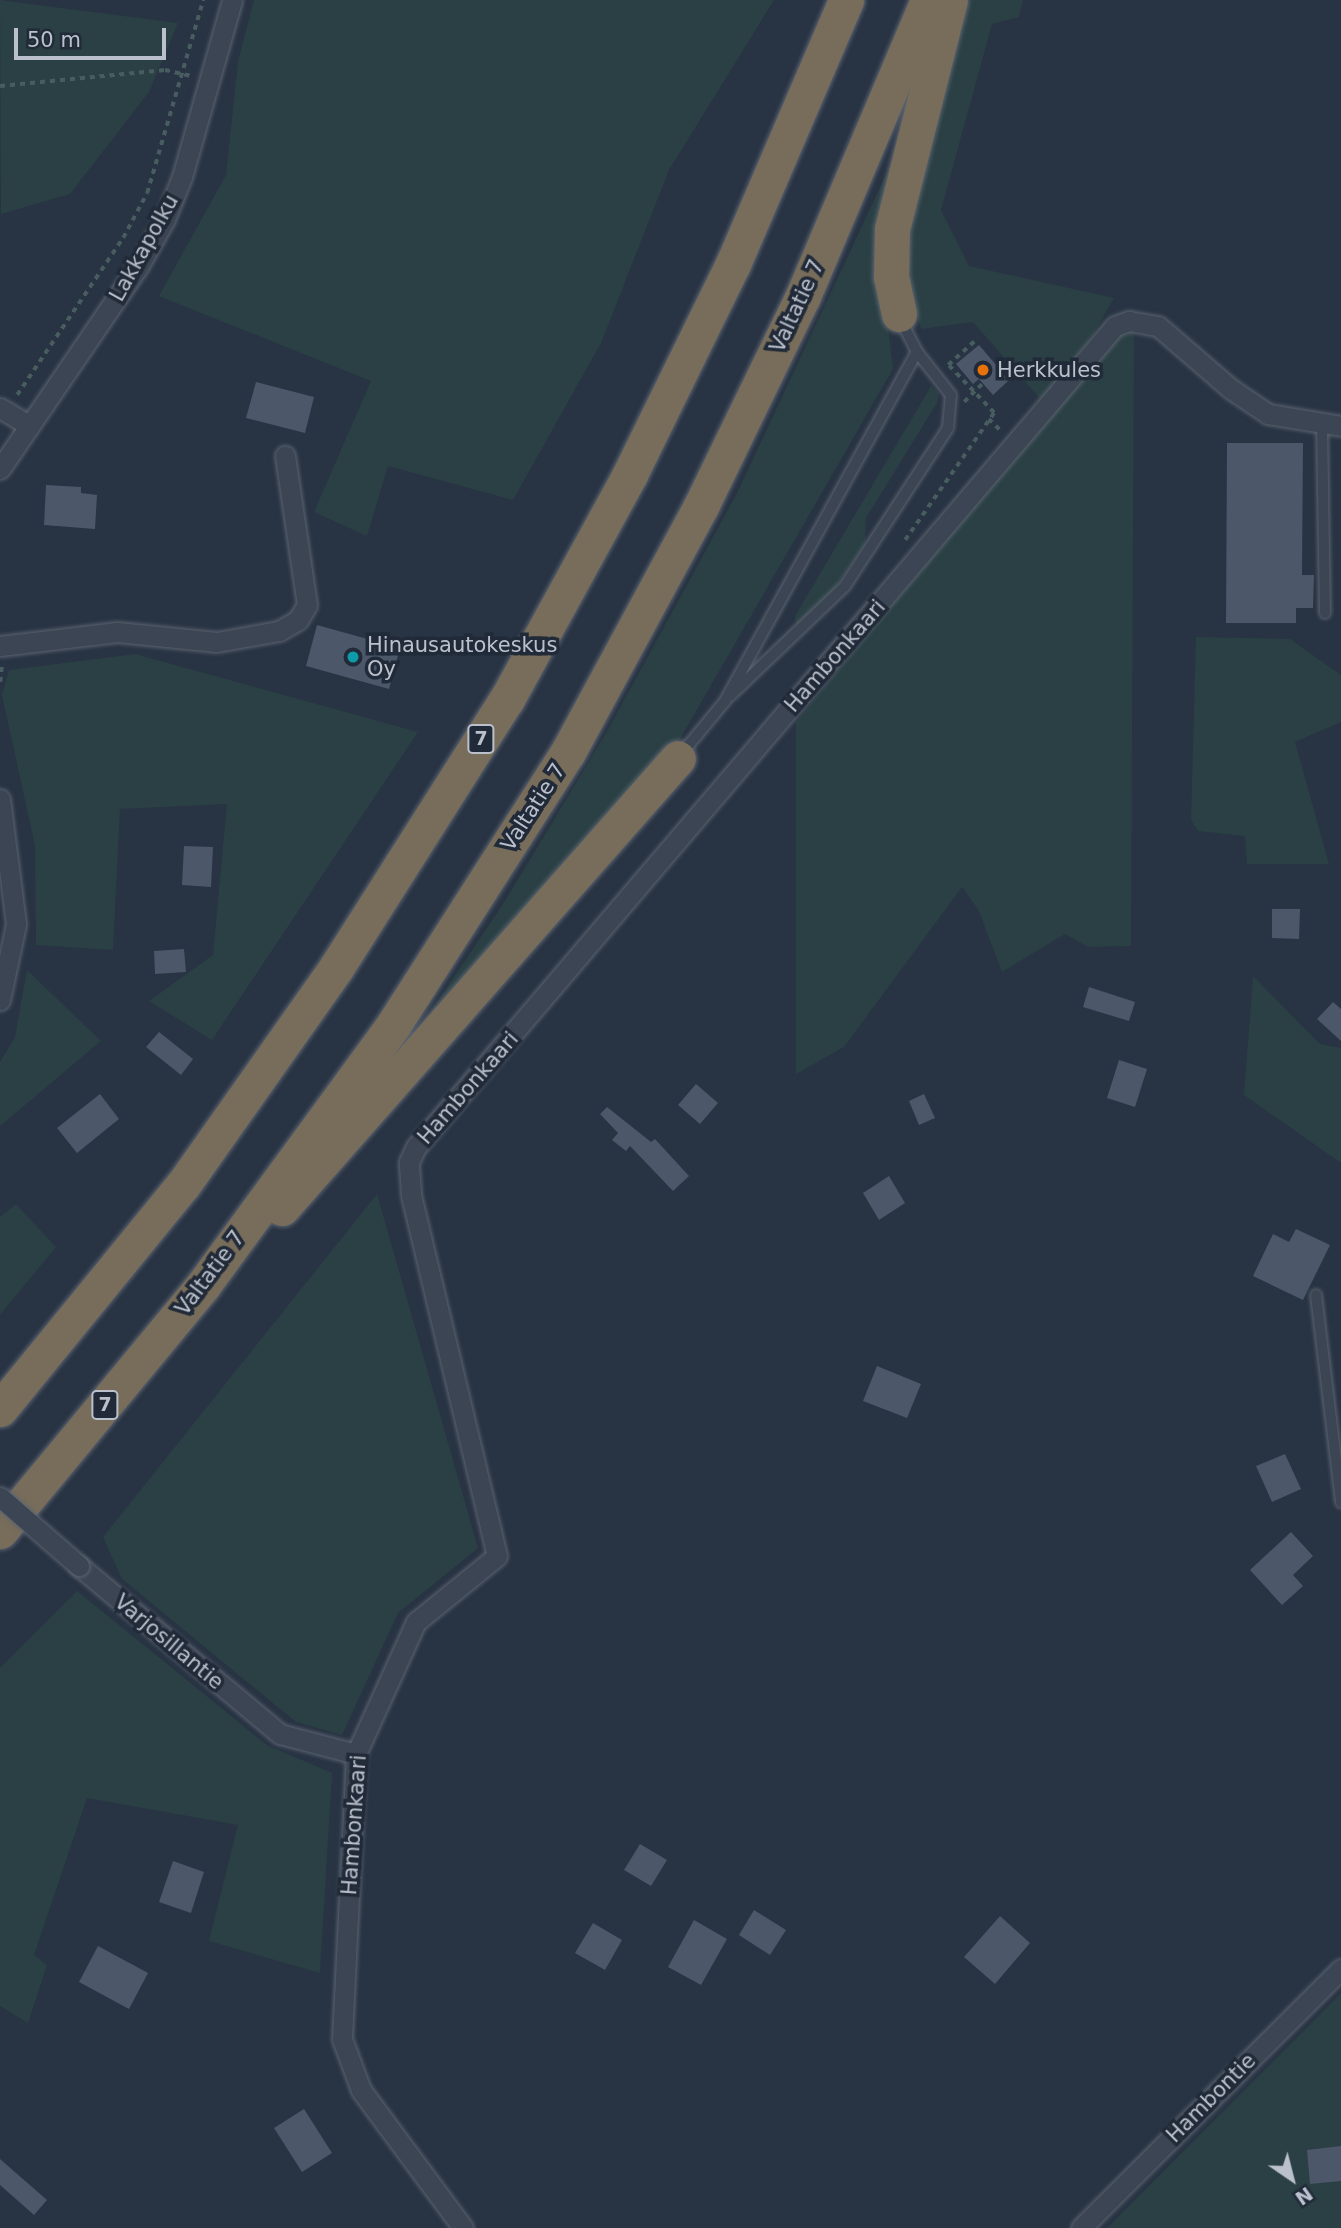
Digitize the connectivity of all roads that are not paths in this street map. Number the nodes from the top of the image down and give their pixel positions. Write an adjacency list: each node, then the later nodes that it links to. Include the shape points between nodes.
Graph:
1 (232, 0): 8 (street, Lakkapolku, via 164,219 138,267)
2 (846, 0): 20 (highway, 7, via 733,264 630,474 507,699 336,968 183,1185)
3 (928, 0): 18 (highway, Valtatie 7 / 7, via 803,296 701,506 568,752 394,1024)
4 (950, 0): 5 (highway, via 892,229 891,277)
5 (899, 314): 6 (lane)
6 (917, 352): 14 (lane); 14 (lane, via 951,395 948,428 845,586)
7 (3, 410): 8 (street)
8 (27, 424): 11 (street, Lakkapolku)
9 (1331, 425): 12 (lane); 24 (street, Hambonkaari, via 1268,414 1231,389 1158,326 1129,321 1115,326 416,1147 409,1162 411,1194 497,1556 416,1622)
10 (285, 456): 13 (street, via 307,605 298,620 279,631 217,642 117,632)
11 (0, 469)
12 (1325, 613)
13 (0, 646)
14 (724, 701): 15 (lane)
15 (678, 758): 18 (highway, via 303,1187)
16 (0, 799): 17 (street, via 16,924)
17 (0, 1000)
18 (204, 1284): 23 (highway, Valtatie 7 / 7)
19 (1316, 1295): 22 (lane)
20 (0, 1409)
21 (0, 1497): 24 (street, Varjosillantie, bridge, via 280,1734)
22 (1341, 1503)
23 (0, 1531)
24 (356, 1754): 26 (street, Hambonkaari, via 342,2039 361,2090)
25 (1341, 1969): 27 (street, Hambontie)
26 (463, 2228)
27 (1081, 2228)

